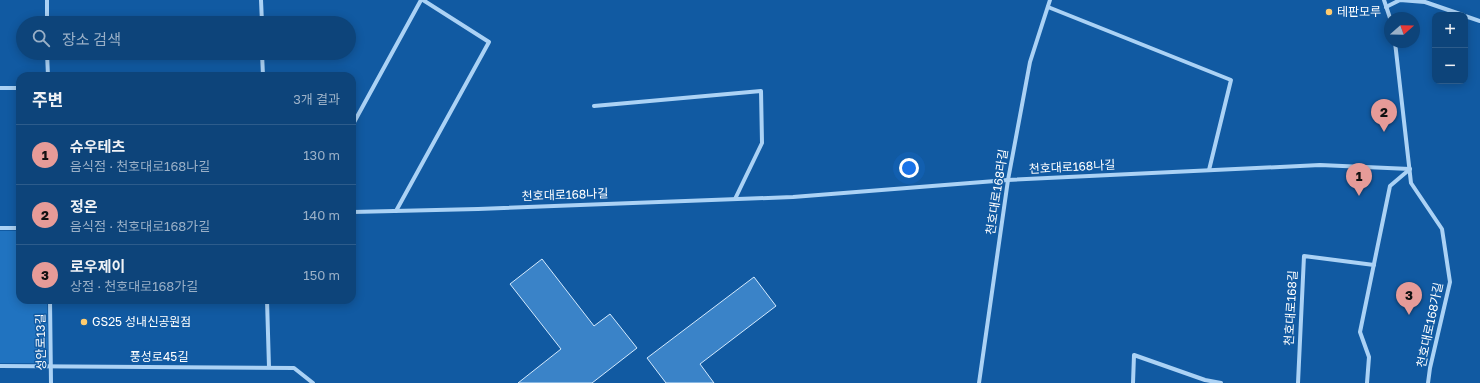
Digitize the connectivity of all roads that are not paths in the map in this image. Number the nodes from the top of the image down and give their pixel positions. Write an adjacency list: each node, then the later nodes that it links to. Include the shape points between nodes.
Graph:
1 (47, 0): 10 (street)
2 (262, 0): 11 (street)
3 (422, 0): 22 (street); 27 (street, via 489,42)
4 (1050, 0): 6 (street, 천호대로168라길)
5 (1384, 0): 7 (street)
6 (1048, 7): 24 (street, via 1231,80); 25 (street, 천호대로168라길, via 1030,62)
7 (1386, 7): 8 (street); 9 (street, via 1400,0 1425,2)
8 (1388, 12)
9 (1455, 12)
10 (47, 16)
11 (262, 16)
12 (1468, 16): 13 (street)
13 (1480, 21)
14 (1396, 48): 23 (street, 천호대로168가길)
15 (47, 60): 17 (street)
16 (262, 60): 18 (street)
17 (48, 72)
18 (263, 72)
19 (0, 88): 20 (street)
20 (16, 88)
21 (594, 106): 26 (street, via 761,91 762,143)
22 (356, 119)
23 (1410, 169): 24 (street, 천호대로168나길, via 1320,165); 31 (street, via 1390,186); 44 (street, 천호대로168가길, via 1411,182 1442,229 1450,282)
24 (1209, 170): 25 (street, 천호대로168나길)
25 (1008, 180): 26 (street, 천호대로168나길, via 793,197); 39 (street, 천호대로168라길)
26 (735, 199): 27 (street, 천호대로168나길)
27 (396, 211): 28 (street, 천호대로168나길)
28 (356, 212)
29 (0, 228): 30 (street)
30 (16, 228)
31 (1374, 265): 42 (street, 천호대로168길, via 1304,256); 43 (street, via 1360,332 1369,357)
32 (50, 304): 35 (street, 성안로13길)
33 (267, 304): 36 (street)
34 (0, 366): 35 (street, 풍성로45길)
35 (51, 366): 36 (street, 풍성로45길); 37 (street, 성안로13길)
36 (269, 368): 38 (street, 풍성로45길, via 294,368)
37 (51, 383)
38 (313, 383)
39 (979, 383)
40 (1133, 383): 41 (street, via 1134,355)
41 (1221, 383)
42 (1298, 383)
43 (1367, 383)
44 (1428, 383)

